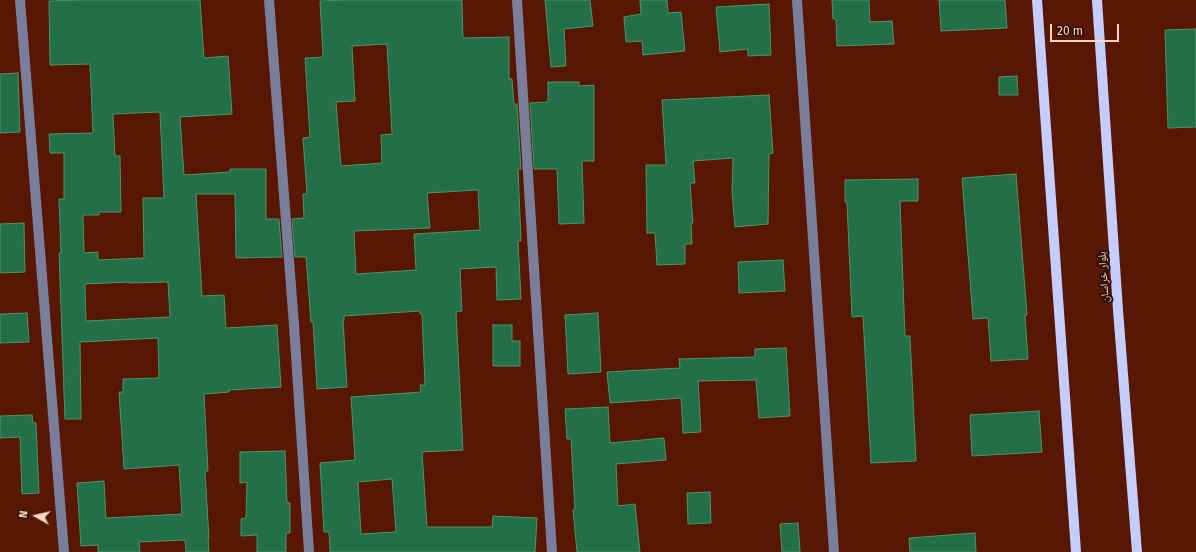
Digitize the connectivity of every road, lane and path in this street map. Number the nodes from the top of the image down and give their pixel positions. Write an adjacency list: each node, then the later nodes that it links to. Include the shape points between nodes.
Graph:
1 (20, 0): 7 (street)
2 (269, 0): 8 (street)
3 (517, 0): 9 (street)
4 (797, 0): 10 (street)
5 (1037, 0): 11 (main road)
6 (1097, 0): 12 (main road, بلوار خراسان)
7 (64, 552)
8 (309, 552)
9 (552, 552)
10 (834, 552)
11 (1076, 552)
12 (1138, 552)

